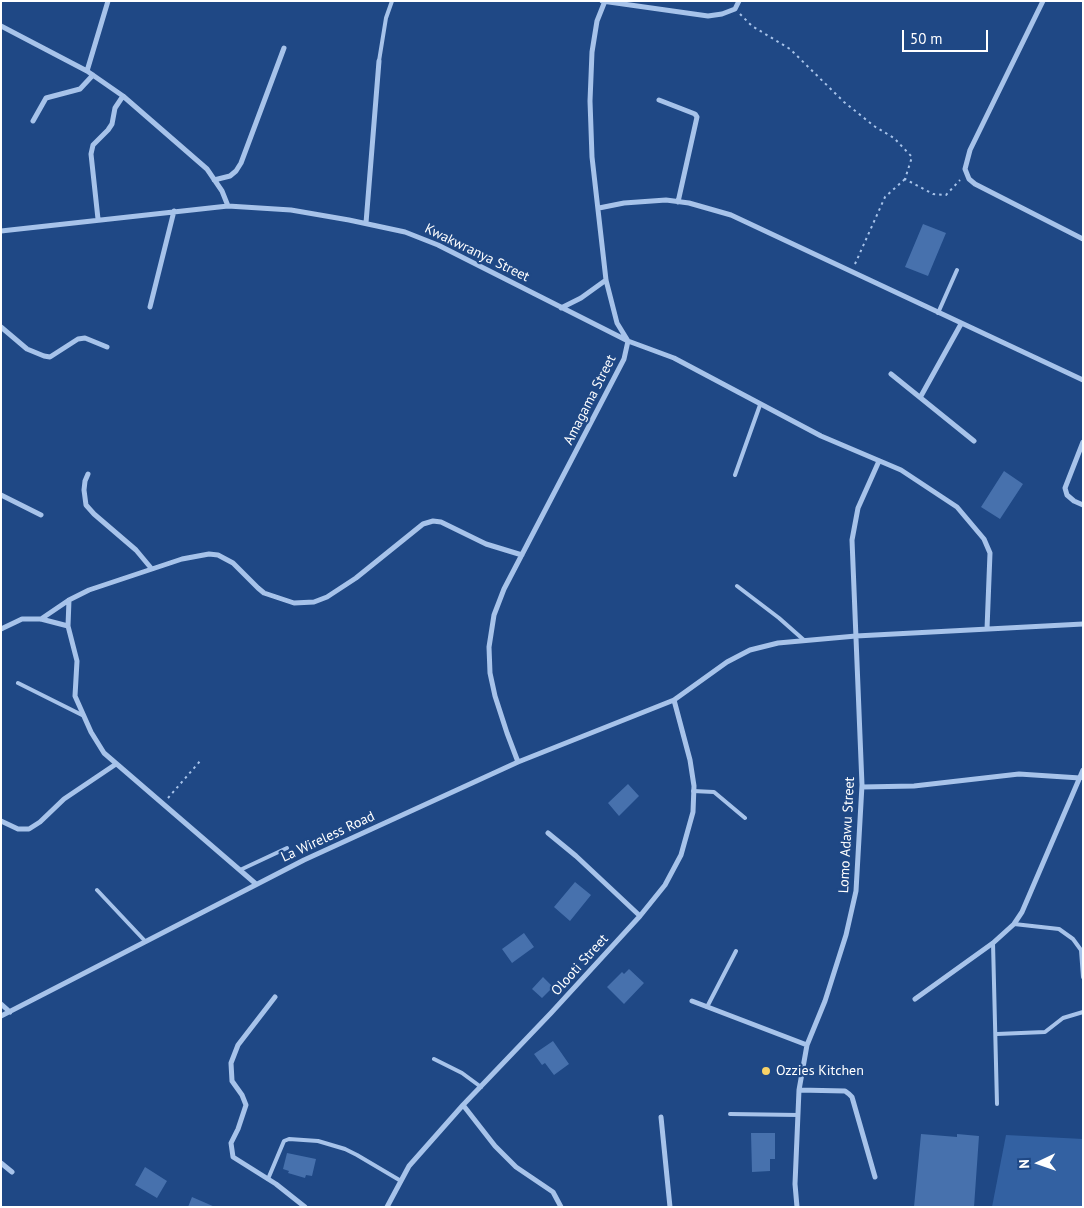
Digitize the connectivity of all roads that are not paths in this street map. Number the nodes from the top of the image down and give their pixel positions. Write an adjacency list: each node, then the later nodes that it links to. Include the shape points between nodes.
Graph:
1 (108, 1): 9 (street)
2 (392, 1): 8 (lane)
3 (739, 1): 5 (street, via 735,9 708,16)
4 (1043, 1): 22 (street, via 970,150 966,173 969,179 991,193)
5 (604, 2): 17 (street, via 592,52 590,101)
6 (1, 26): 9 (street)
7 (284, 48): 14 (street, via 241,163 230,176)
8 (379, 61): 20 (street)
9 (87, 71): 10 (street)
10 (93, 75): 11 (street); 13 (street, via 80,88 46,98)
11 (123, 96): 14 (street, via 194,157); 19 (street, via 115,108 112,124 93,145 91,154)
12 (659, 100): 15 (street, via 697,117)
13 (32, 121)
14 (214, 180): 16 (street)
15 (678, 202): 17 (street, via 645,201); 27 (street, via 731,215)
16 (228, 206): 18 (street, Kwakwranya Street); 20 (street, Kwakwranya Street, via 291,210)
17 (598, 208): 24 (street)
18 (174, 211): 19 (street, Kwakwranya Street); 25 (street)
19 (98, 219): 21 (street, Kwakwranya Street)
20 (366, 223): 26 (street, Kwakwranya Street, via 405,232 438,245)
21 (1, 231)
22 (1083, 239)
23 (957, 270): 27 (lane)
24 (606, 280): 26 (street); 30 (street, via 617,323)
25 (150, 308)
26 (561, 308): 30 (street, Kwakwranya Street)
27 (938, 313): 28 (street)
28 (961, 324): 33 (street); 34 (street)
29 (1, 327): 31 (street, via 27,349 44,356 50,357 85,338)
30 (628, 341): 35 (street, Kwakwranya Street, via 674,358); 44 (street, Amagama Street, via 624,359)
31 (107, 347)
32 (891, 374): 34 (street)
33 (1083, 380)
34 (921, 396): 36 (street)
35 (760, 405): 38 (street, Kwakwranya Street); 40 (lane)
36 (974, 441)
37 (1083, 442): 42 (street, via 1065,488 1067,495)
38 (879, 460): 52 (street, Kwakwranya Street, via 901,470 957,507 984,539 990,553); 53 (street, Lomo Adawu Street, via 858,508 852,540)
39 (88, 474): 45 (street, via 84,481 86,505)
40 (735, 475)
41 (1, 495): 43 (street)
42 (1083, 505)
43 (41, 515)
44 (522, 555): 45 (street, via 486,544 441,522 427,522 341,588 327,597 303,604 264,593 233,563 218,555 182,559); 58 (street, Amagama Street, via 494,615 489,647 495,696)
45 (151, 568): 47 (street)
46 (737, 586): 54 (lane)
47 (69, 600): 48 (street); 50 (street)
48 (41, 619): 50 (street); 51 (street, via 22,619)
49 (1083, 624): 52 (street, La Wireless Road)
50 (68, 626): 57 (street, via 77,661 74,696)
51 (1, 629)
52 (987, 629): 53 (street, La Wireless Road)
53 (856, 636): 54 (street, La Wireless Road); 62 (street, Lomo Adawu Street)
54 (805, 641): 56 (street, La Wireless Road, via 750,650 726,662)
55 (18, 682): 57 (lane)
56 (674, 700): 58 (street, La Wireless Road); 63 (street, Olooti Street, via 690,760)
57 (82, 715): 59 (street, via 104,752)
58 (518, 762): 69 (street, La Wireless Road)
59 (116, 764): 65 (street, via 64,799 29,829 18,829); 68 (street)
60 (1083, 770): 61 (street)
61 (1080, 778): 62 (street, via 1019,774 914,786); 72 (street)
62 (862, 787): 86 (street, Lomo Adawu Street, via 856,891 843,945)
63 (694, 791): 64 (lane, via 714,792); 71 (street, Olooti Street, via 693,812 681,855 665,885)
64 (746, 818)
65 (1, 822)
66 (548, 833): 71 (street)
67 (287, 848): 68 (lane)
68 (240, 870): 69 (street)
69 (256, 884): 73 (street, La Wireless Road)
70 (97, 890): 73 (lane)
71 (640, 916): 88 (street, Olooti Street)
72 (1014, 924): 74 (street); 76 (lane, via 1059,929 1073,938 1080,950)
73 (146, 941): 82 (street, La Wireless Road)
74 (993, 943): 78 (street); 85 (lane)
75 (736, 951): 81 (lane)
76 (1083, 976)
77 (275, 997): 98 (street, via 238,1045 231,1063 232,1081 246,1105 231,1143 234,1158)
78 (915, 999)
79 (692, 1001): 81 (street)
80 (1, 1004): 82 (street)
81 (707, 1007): 86 (street)
82 (10, 1012): 84 (street, La Wireless Road)
83 (1083, 1012): 85 (lane, via 1063,1018 1045,1032)
84 (1, 1016)
85 (997, 1034): 90 (lane)
86 (807, 1045): 89 (street, Lomo Adawu Street)
87 (434, 1059): 88 (lane)
88 (481, 1087): 91 (street, Olooti Street)
89 (799, 1090): 93 (street, Lomo Adawu Street); 97 (street, via 845,1091 852,1097)
90 (997, 1104)
91 (463, 1106): 99 (street, Olooti Street, via 409,1166); 102 (street, via 494,1146 516,1167 553,1192)
92 (730, 1114): 93 (lane)
93 (798, 1115): 104 (street, Lomo Adawu Street, via 795,1184)
94 (661, 1117): 103 (street)
95 (1, 1163): 96 (street)
96 (12, 1172)
97 (876, 1177)
98 (268, 1179): 99 (lane, via 284,1141 289,1139 318,1141 345,1150); 100 (street)
99 (401, 1181): 101 (street, Olooti Street)
100 (305, 1207)
101 (388, 1207)
102 (561, 1207)
103 (670, 1207)
104 (798, 1207)

